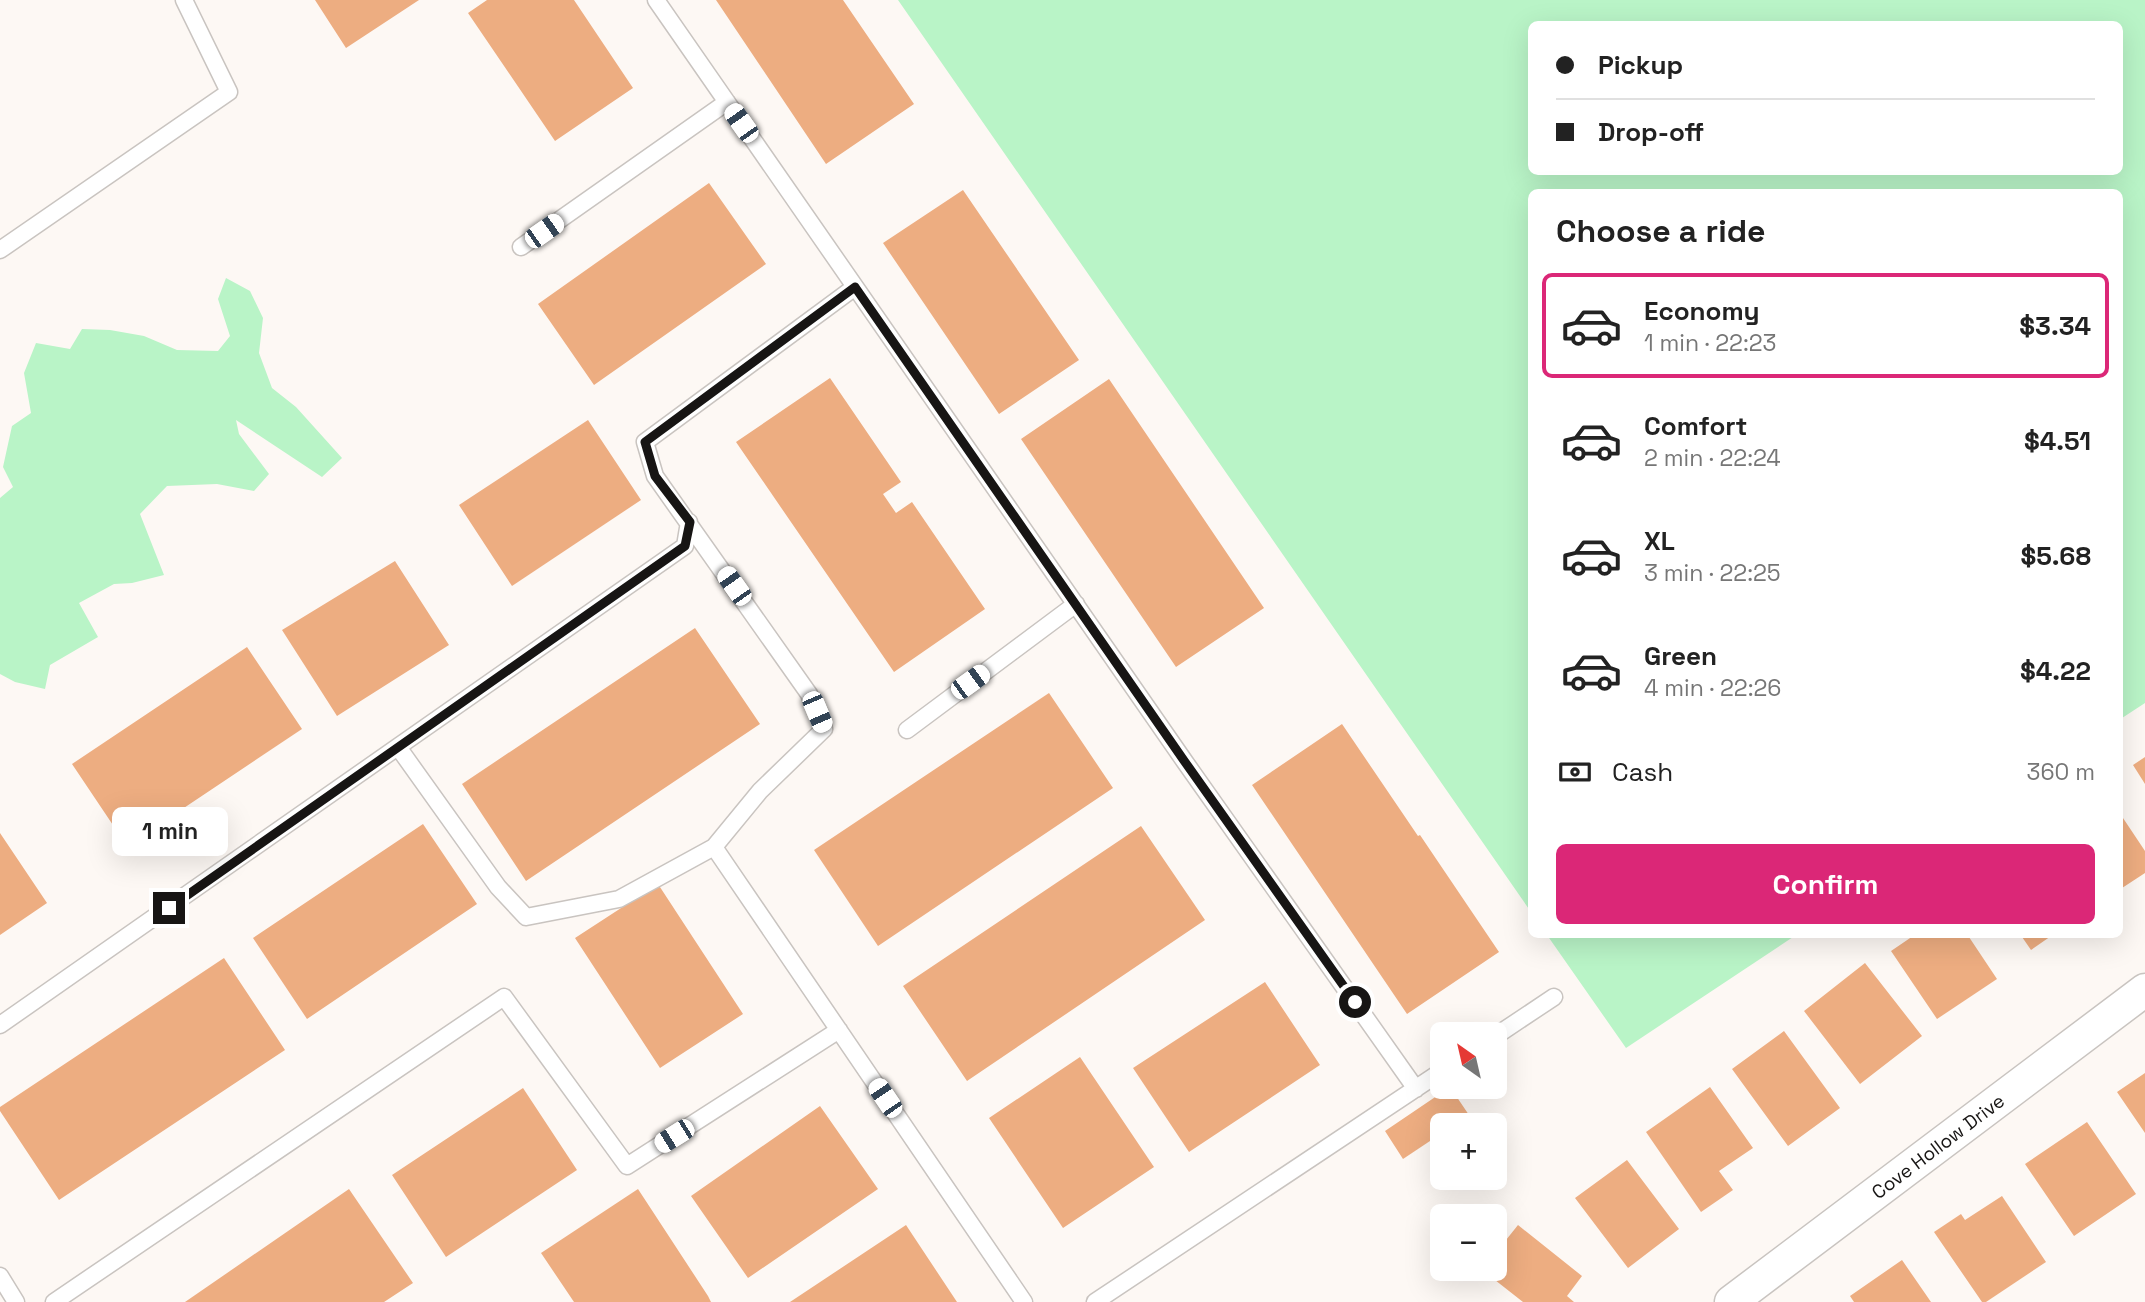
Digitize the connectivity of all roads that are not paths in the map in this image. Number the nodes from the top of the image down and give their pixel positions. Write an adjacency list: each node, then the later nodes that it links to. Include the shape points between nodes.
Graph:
1 (184, 0): 5 (lane, via 229,92)
2 (656, 0): 3 (lane)
3 (726, 102): 4 (lane); 6 (lane)
4 (521, 247)
5 (0, 250)
6 (855, 287): 7 (lane, via 645,442 655,476); 8 (lane)
7 (690, 522): 10 (lane, via 685,546); 11 (lane, via 809,694 824,729 760,791)
8 (1076, 604): 9 (lane); 18 (lane)
9 (907, 730)
10 (398, 747): 11 (lane, via 498,887 526,917 619,899); 14 (lane)
11 (714, 847): 16 (lane)
12 (2145, 990): 24 (street, Cove Hollow Drive)
13 (1554, 997): 15 (lane)
14 (0, 1026)
15 (1507, 1028)
16 (839, 1030): 21 (lane, via 627,1166 504,997); 22 (lane)
17 (1430, 1080): 18 (lane)
18 (1416, 1089): 23 (lane)
19 (0, 1276): 20 (lane)
20 (16, 1302)
21 (54, 1302)
22 (1024, 1302)
23 (1095, 1302)
24 (1731, 1302)

